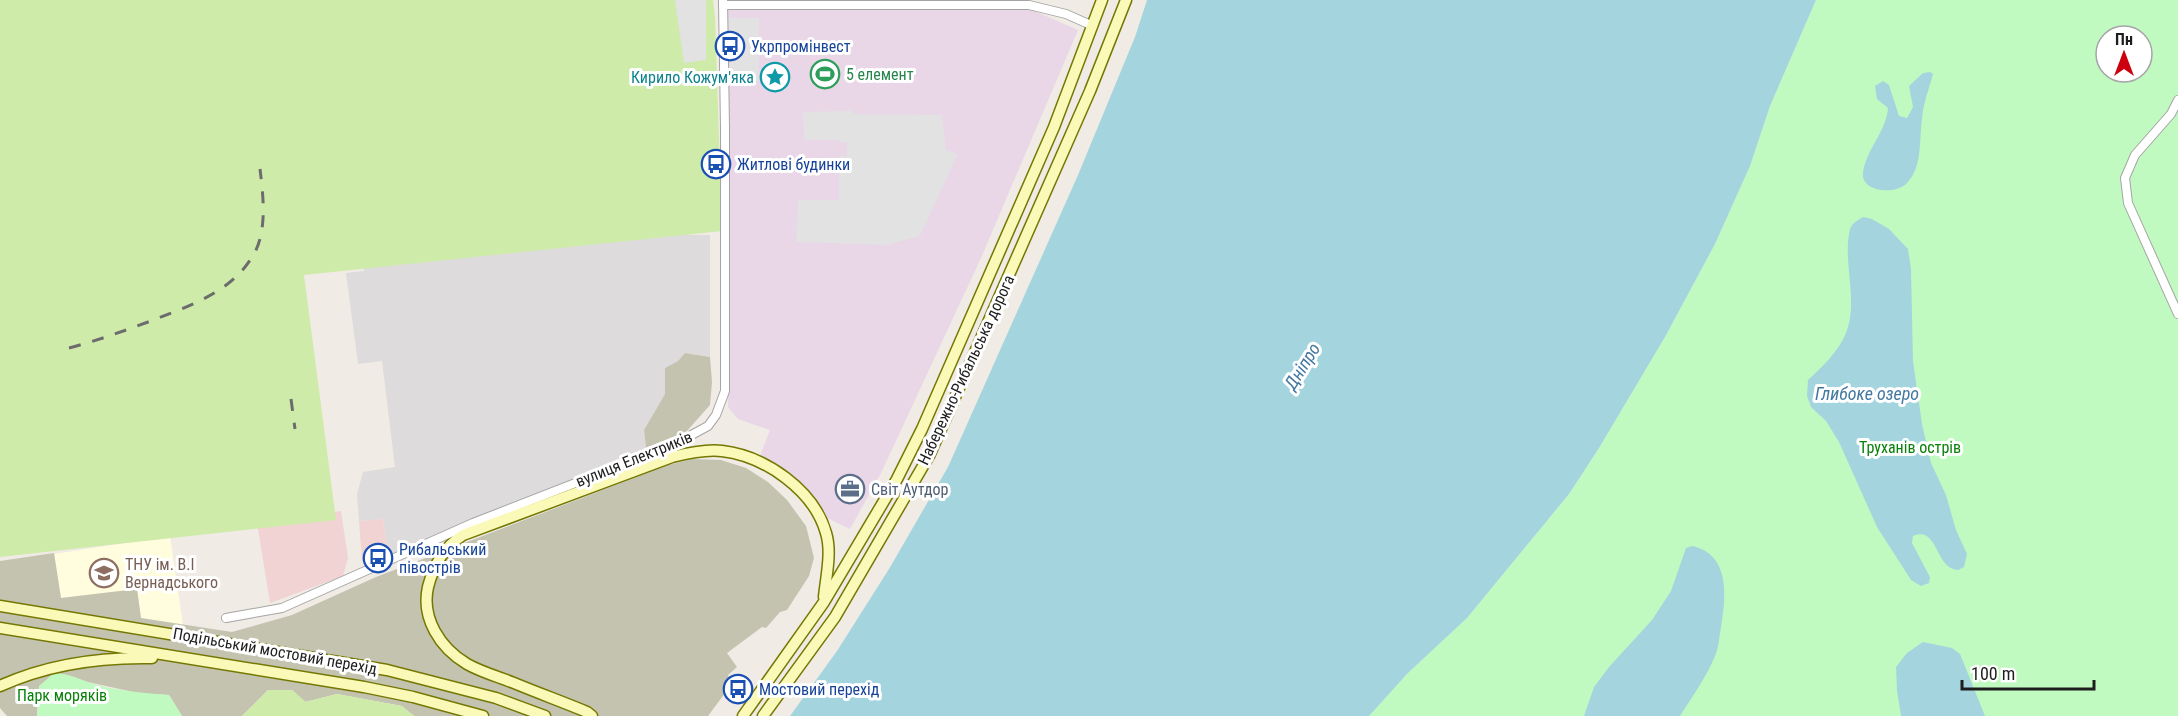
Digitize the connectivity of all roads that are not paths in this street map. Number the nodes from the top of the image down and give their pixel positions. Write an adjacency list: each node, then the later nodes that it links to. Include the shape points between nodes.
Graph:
1 (1102, 0): 4 (main road, Набережно-Рибальська дорога)
2 (1126, 0): 17 (main road, Набережно-Рибальська дорога, via 1081,113 930,454 835,617)
3 (723, 3): 4 (street, via 1029,5); 9 (street, вулиця Електриків, via 725,391 708,426 673,445 473,523 282,608)
4 (1093, 26): 7 (main road, Набережно-Рибальська дорога, via 1054,127 926,420 892,488)
5 (2178, 100): 6 (street, via 2171,114 2135,155 2125,178 2128,203)
6 (2178, 314)
7 (824, 602): 15 (main road, via 828,542 813,505 776,471 745,456 713,451 672,457 453,542 438,559 428,588 426,610 442,644 466,664); 16 (main road, Набережно-Рибальська дорога)
8 (0, 606): 14 (main road, Подільський мостовий перехід, via 387,670 496,698)
9 (226, 618)
10 (0, 628): 11 (main road, Подільський мостовий перехід)
11 (193, 659): 12 (main road, Подільський мостовий перехід, via 133,657 61,665); 13 (main road, Подільський мостовий перехід, via 364,687)
12 (0, 686)
13 (483, 716)
14 (545, 716)
15 (592, 716)
16 (744, 716)
17 (763, 716)

